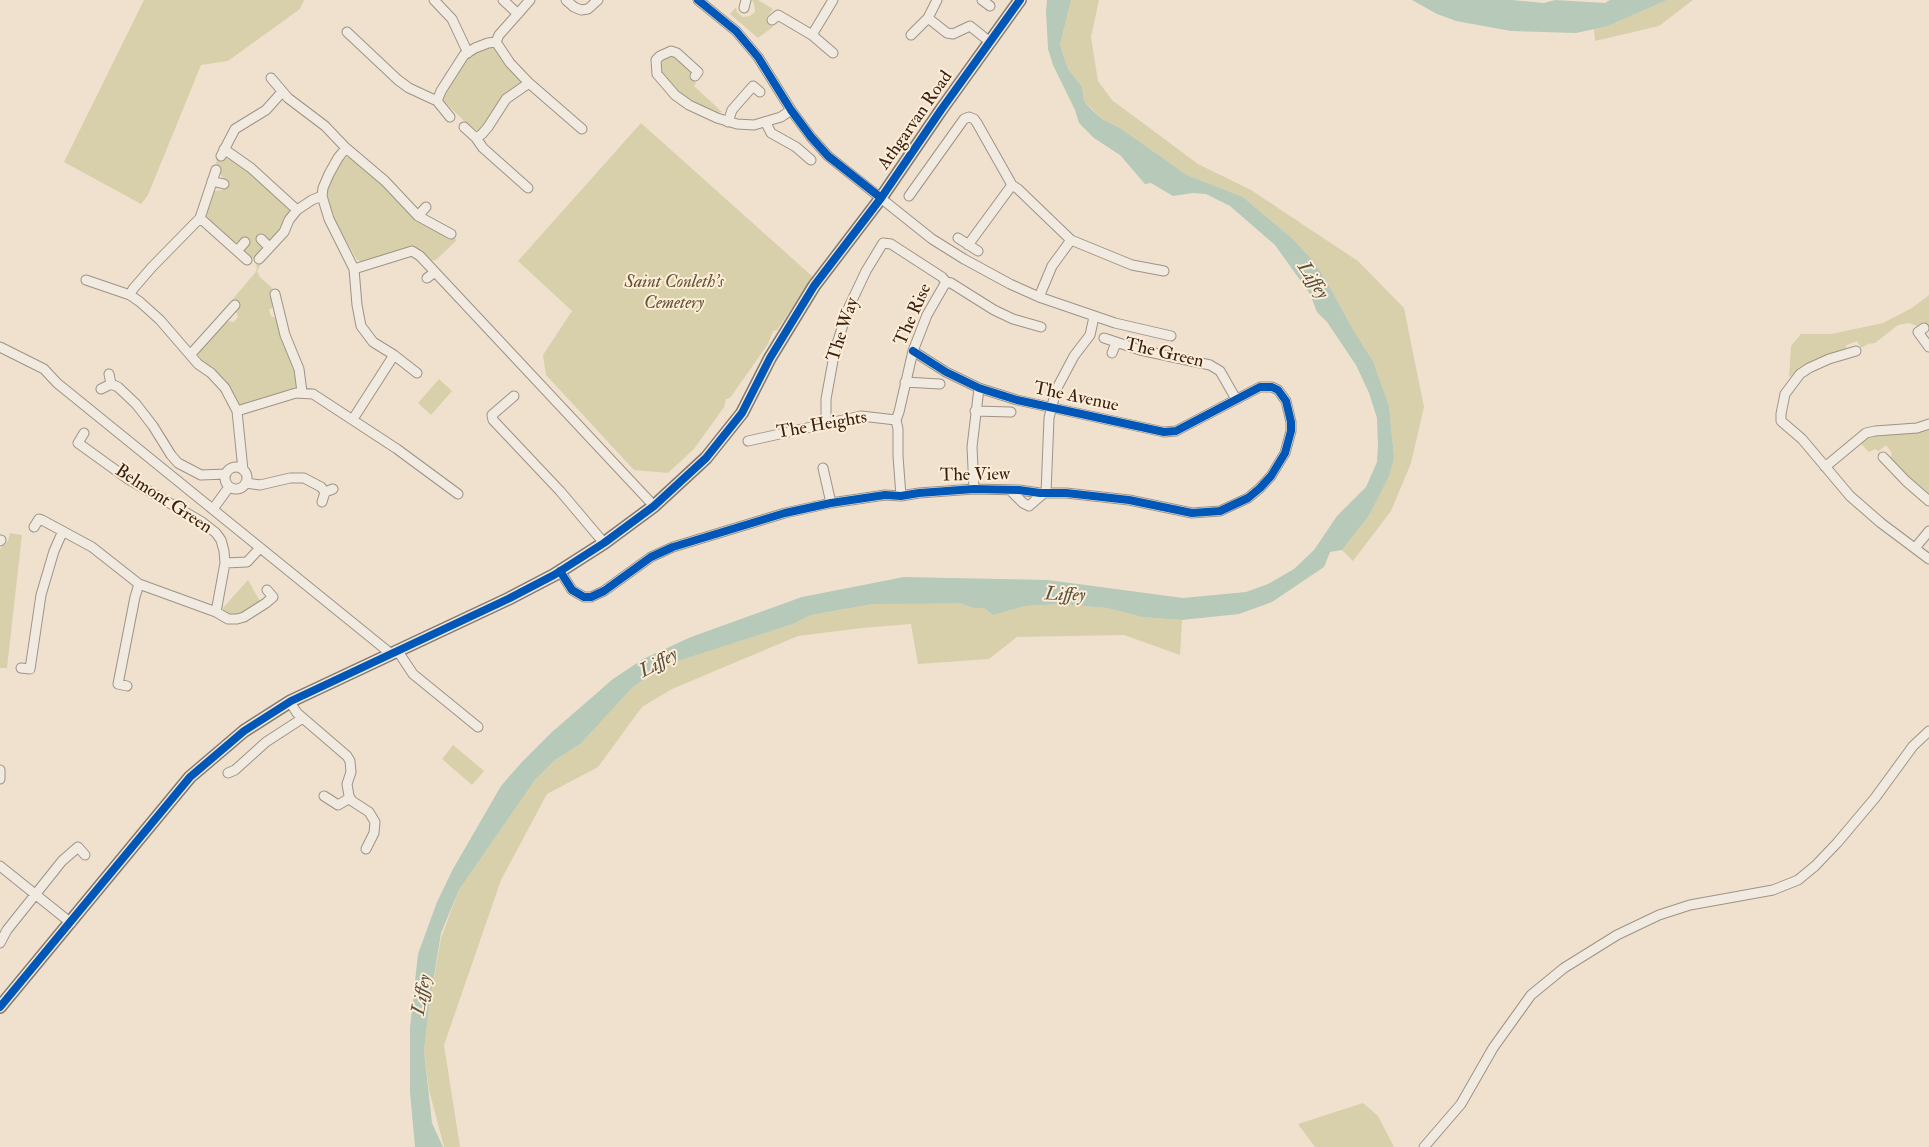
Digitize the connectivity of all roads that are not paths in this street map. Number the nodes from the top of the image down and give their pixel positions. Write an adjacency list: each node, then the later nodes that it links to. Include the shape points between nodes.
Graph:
1 (434, 0): 18 (street, via 452,19)
2 (503, 0): 10 (street)
3 (530, 0): 10 (street)
4 (566, 0): 5 (street, via 581,10 588,10)
5 (598, 0)
6 (698, 0): 26 (street, via 736,31 758,57)
7 (833, 0): 14 (street)
8 (938, 0): 11 (street)
9 (1020, 0): 17 (main road, Athgarvan Road)
10 (518, 14): 16 (street)
11 (928, 18): 15 (street); 17 (street, via 948,33 970,26)
12 (772, 20): 14 (street, via 778,15)
13 (347, 32): 25 (street, via 398,80)
14 (812, 35): 19 (street)
15 (911, 35)
16 (496, 42): 18 (street, via 488,42); 22 (street)
17 (990, 42): 44 (main road, Athgarvan Road)
18 (468, 53): 25 (street)
19 (833, 53)
20 (695, 76): 28 (street, via 698,72 677,53 671,51 656,60 657,74 675,94 689,105)
21 (271, 78): 23 (street)
22 (529, 83): 31 (street); 32 (street, via 506,99 488,127)
23 (282, 92): 33 (street, via 325,126); 46 (street, via 266,110 235,129 222,152 251,168)
24 (760, 92): 28 (street, via 753,86 732,110)
25 (437, 101): 27 (street)
26 (792, 110): 29 (street); 44 (street, via 828,156)
27 (450, 117)
28 (728, 122): 29 (street)
29 (766, 123): 36 (street, via 772,133)
30 (464, 128): 32 (street)
31 (582, 129)
32 (476, 138): 41 (street)
33 (346, 148): 42 (street, via 328,174); 47 (street, via 385,181)
34 (929, 148): 35 (street)
35 (938, 154): 40 (street, via 964,119 974,118); 43 (street)
36 (811, 160)
37 (216, 170): 38 (street)
38 (212, 181): 39 (street); 48 (street)
39 (224, 184)
40 (1012, 185): 52 (street); 54 (street)
41 (528, 188)
42 (322, 196): 46 (street); 61 (street, via 329,219)
43 (909, 196)
44 (881, 198): 70 (street, via 932,239); 124 (main road, Athgarvan Road, via 814,286 742,412 706,458)
45 (426, 207): 47 (street)
46 (297, 210): 55 (street, via 284,232)
47 (418, 216): 49 (street)
48 (200, 218): 56 (street); 69 (street, via 132,289)
49 (451, 234)
50 (958, 238): 54 (street)
51 (260, 239): 55 (street)
52 (1071, 240): 62 (street, via 1132,265); 70 (street, via 1052,266)
53 (245, 242): 56 (street)
54 (968, 245): 57 (street)
55 (269, 247): 60 (street)
56 (237, 252): 59 (street)
57 (978, 252)
58 (1156, 259): 62 (street)
59 (246, 260)
60 (259, 260)
61 (354, 269): 64 (street, via 412,251); 86 (street, via 356,305 362,326 373,342)
62 (1154, 270): 63 (street)
63 (1164, 271)
64 (435, 272): 65 (street); 124 (street)
65 (427, 278)
66 (86, 280): 69 (street)
67 (946, 282): 74 (street, via 994,310); 82 (street, The Rise); 103 (street, The Way, via 901,250 891,244 883,244 848,310 826,399)
68 (275, 294): 94 (street, via 274,311 296,358)
69 (130, 295): 85 (street, via 160,320)
70 (1039, 297): 73 (street)
71 (235, 305): 85 (street, via 231,316)
72 (1032, 313): 74 (street)
73 (1094, 317): 77 (street); 97 (street, via 1090,335 1065,372)
74 (1029, 324): 75 (street)
75 (1041, 327)
76 (1924, 328): 80 (street, via 1918,332)
77 (1171, 336)
78 (1104, 338): 79 (street, The Green)
79 (1116, 343): 84 (street); 96 (street, The Green, via 1210,365 1220,371)
80 (1929, 347)
81 (0, 348): 125 (street, via 44,369)
82 (913, 351): 89 (street, The Rise); 92 (street, The Avenue)
83 (1856, 351): 110 (street, via 1809,368 1793,382 1786,394 1782,421)
84 (1112, 353)
85 (190, 355): 98 (street, via 225,388)
86 (394, 355): 87 (street); 101 (street)
87 (417, 373)
88 (110, 374): 90 (street)
89 (905, 382): 91 (street); 102 (street, The Rise)
90 (110, 384): 93 (street); 113 (street, via 136,404 171,455 183,466 201,475)
91 (940, 384)
92 (979, 388): 97 (street, The Avenue); 99 (street)
93 (101, 389)
94 (302, 392): 98 (street); 101 (street, via 321,398)
95 (514, 396): 129 (street, via 492,415 493,420)
96 (1236, 399): 97 (street, The Avenue, via 1170,432); 118 (street, The View, via 1260,387 1272,387 1286,401 1291,422 1289,442 1279,465 1248,498 1220,511 1192,513 1128,500)
97 (1051, 408): 118 (street)
98 (237, 411): 112 (street)
99 (975, 411): 100 (street); 116 (street, via 972,447)
100 (1011, 412)
101 (353, 419): 119 (street, via 447,478)
102 (896, 420): 103 (street, The Heights, via 861,416); 120 (street, The Rise)
103 (826, 423): 107 (street, The Heights)
104 (1929, 424): 110 (street, via 1866,434)
105 (765, 427): 107 (street)
106 (84, 433): 133 (street, Belmont Green, via 78,443 128,479 216,533 221,540)
107 (767, 437): 108 (street, The Heights)
108 (748, 441)
109 (1883, 457): 121 (street)
110 (1826, 467): 131 (street, via 1850,496)
111 (823, 468): 123 (street)
112 (243, 470): 113 (street, via 233,467); 114 (street, via 247,476)
113 (226, 474): 115 (street, via 225,481)
114 (246, 483): 115 (street, via 238,489); 122 (street, via 260,485 304,478 329,490)
115 (229, 486): 125 (street)
116 (974, 489): 117 (street, The View); 120 (street, The View)
117 (1010, 490): 118 (street, The View); 118 (street, via 1029,506)
118 (1045, 493)
119 (458, 494)
120 (901, 496): 123 (street, The View, via 885,495)
121 (1929, 501)
122 (322, 502)
123 (831, 503): 134 (street, The View, via 776,515 673,547 651,557 591,597 572,590)
124 (654, 506): 129 (main road, Athgarvan Road)
125 (213, 509): 130 (street)
126 (34, 527): 128 (street, via 39,519)
127 (1929, 530): 131 (street)
128 (62, 533): 135 (street, via 92,547); 139 (street, via 41,595 30,669)
129 (604, 543): 134 (main road, Athgarvan Road)
130 (260, 548): 133 (street, via 247,562); 138 (street)
131 (1915, 548): 132 (street)
132 (1929, 559)
133 (225, 563): 137 (street, Belmont Green)
134 (560, 571): 138 (main road, Athgarvan Road)
135 (140, 584): 137 (street); 140 (street, via 118,684)
136 (267, 590): 137 (street, via 273,597 244,617 228,619)
137 (216, 612)
138 (394, 652): 141 (main road, Athgarvan Road); 143 (street, via 413,674)
139 (21, 668)
140 (126, 686)
141 (290, 702): 142 (street); 154 (main road, Athgarvan Road, via 244,731 190,777)
142 (303, 718): 146 (street, via 266,742); 149 (street, via 347,756 351,766 347,784)
143 (478, 727)
144 (1929, 731): 157 (street, via 1913,746 1837,844 1798,880 1773,890 1690,905 1659,915 1617,935 1572,963 1531,995 1493,1048 1461,1104)
145 (0, 770): 147 (street)
146 (228, 773)
147 (0, 779)
148 (324, 796): 149 (street, via 338,805)
149 (350, 798): 150 (street, via 369,812 375,822 374,833)
150 (366, 849)
151 (85, 856): 153 (street, via 78,847 71,852)
152 (0, 866): 153 (street)
153 (36, 894): 154 (street); 155 (street, via 6,930)
154 (71, 923): 156 (main road, Athgarvan Road)
155 (0, 943)
156 (0, 1007)
157 (1424, 1147)

